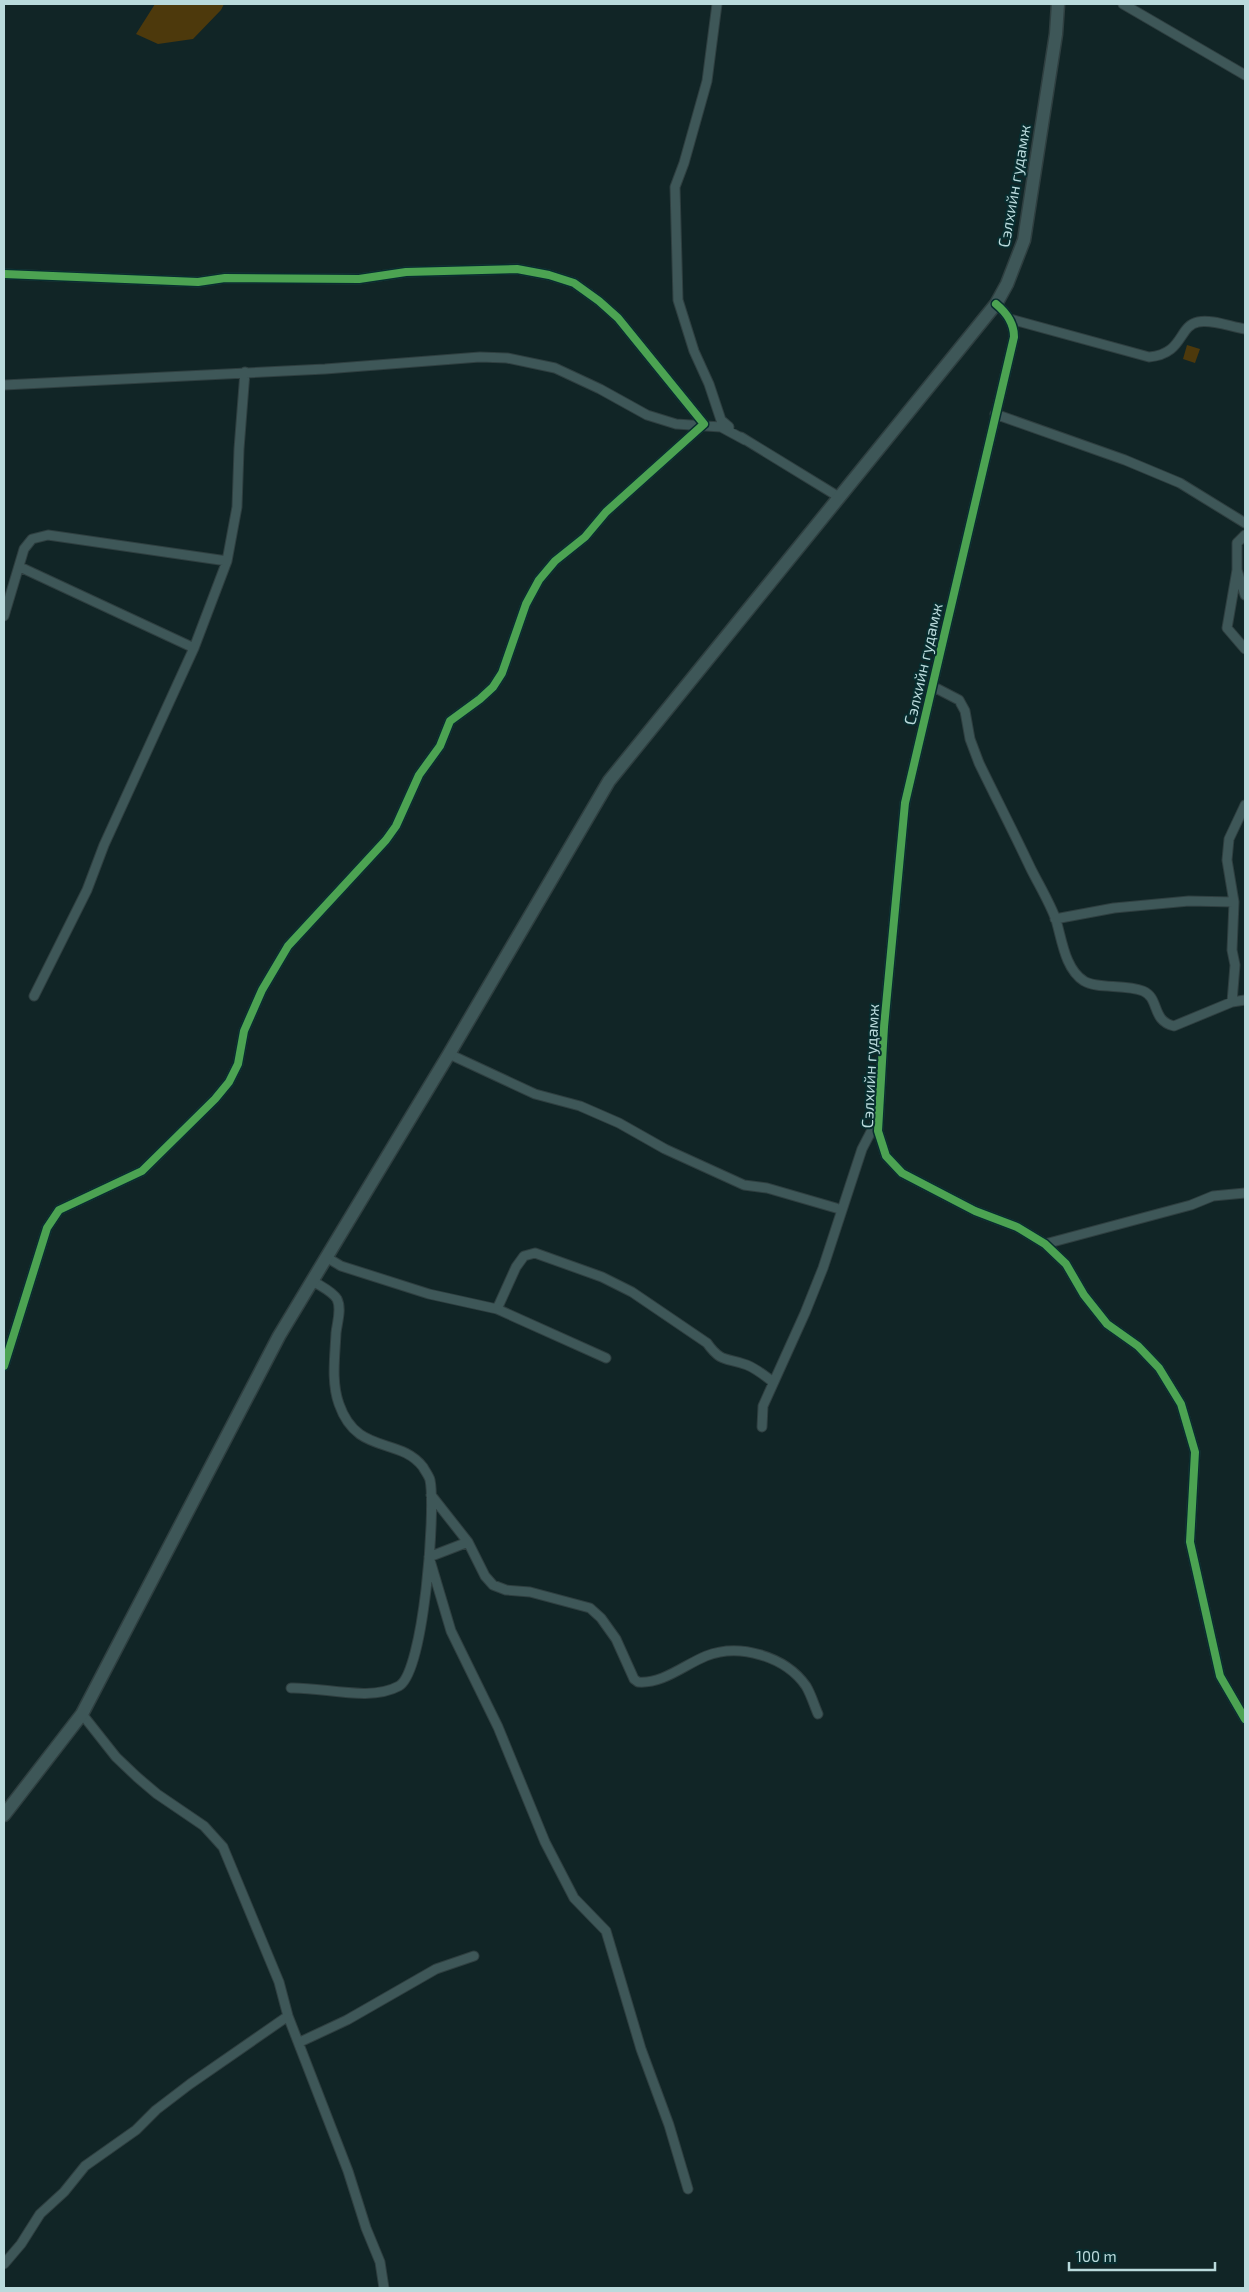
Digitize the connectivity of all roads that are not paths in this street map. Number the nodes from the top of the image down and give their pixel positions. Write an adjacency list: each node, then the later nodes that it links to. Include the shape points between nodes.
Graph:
1 (717, 4): 13 (street, via 707,81 675,187 678,300 721,420)
2 (1058, 4): 6 (main road, Сэлхийн гудамж, via 1024,240)
3 (1123, 4): 4 (street)
4 (1245, 75)
5 (4, 274): 12 (street, via 198,282 225,278 359,279 406,272 517,269 543,274 574,283 618,318)
6 (996, 304): 7 (street); 14 (main road, Сэлхийн гудамж)
7 (1010, 319): 8 (street, via 1149,357 1163,356 1190,325 1198,322); 11 (street, Сэлхийн гудамж, via 1014,337)
8 (1245, 329)
9 (245, 372): 10 (street); 12 (street, via 507,358 555,368 654,417 676,424); 17 (street, via 237,507)
10 (4, 385)
11 (995, 414): 15 (street, via 1180,483); 24 (street, Сэлхийн гудамж)
12 (704, 424): 13 (street, via 721,427); 40 (street, via 606,512 585,537 555,561 538,580 526,604 508,660 493,687 450,721 440,746 419,775 396,826 386,840 288,946 262,990 244,1031 238,1064 216,1099 142,1171 59,1210 53,1216)
13 (745, 440): 14 (street)
14 (839, 497): 31 (main road, Сэлхийн гудамж, via 609,781)
15 (1245, 522)
16 (1245, 535): 19 (street, via 1238,543)
17 (227, 561): 18 (street, via 48,535 32,539 24,549); 22 (street)
18 (20, 566): 21 (street); 22 (street)
19 (1237, 570): 20 (street); 23 (street, via 1227,628)
20 (1245, 595)
21 (4, 616)
22 (194, 648): 28 (street, via 70,928)
23 (1245, 649)
24 (932, 686): 27 (street, via 959,700 979,762); 32 (street, Сэлхийн гудамж, via 905,803 884,1027)
25 (1245, 805): 26 (street, via 1229,840 1227,860)
26 (1234, 902): 27 (street, via 1189,901); 30 (street)
27 (1056, 919): 30 (street, via 1064,954 1083,981 1093,986 1118,985 1145,991 1166,1024 1174,1026)
28 (34, 996)
29 (1245, 1000): 30 (street)
30 (1232, 1002)
31 (450, 1054): 34 (street, via 535,1094 603,1116 744,1185 767,1188); 36 (main road, Сэлхийн гудамж)
32 (879, 1118): 35 (street, Сэлхийн гудамж, via 878,1131 886,1156 902,1173 975,1211 1017,1227); 41 (street, via 862,1149 816,1286)
33 (1245, 1193): 35 (street, via 1207,1198)
34 (836, 1208)
35 (1045, 1244): 49 (street, Сэлхийн гудамж, via 1066,1264 1084,1295 1107,1324 1138,1346 1159,1368 1181,1404 1195,1452 1190,1542 1220,1676)
36 (326, 1257): 37 (main road, Сэлхийн гудамж); 38 (street, via 341,1266 429,1294)
37 (313, 1281): 43 (street, via 333,1295 339,1307 334,1370 338,1404 348,1422 364,1439 395,1448 422,1466 430,1479); 47 (main road, Сэлхийн гудамж, via 279,1336)
38 (496, 1309): 39 (street); 41 (street, via 516,1267 524,1256 535,1253 602,1277 632,1292 702,1339 715,1354 755,1369)
39 (606, 1358)
40 (4, 1366)
41 (773, 1382): 42 (street, via 763,1406)
42 (762, 1427)
43 (431, 1495): 44 (street); 45 (street)
44 (468, 1542): 45 (street); 48 (street, via 493,1585 590,1608 616,1639 638,1682 662,1679 707,1656 727,1650 740,1651 767,1657 791,1670 806,1686)
45 (429, 1557): 46 (street, via 418,1642 402,1685 387,1692 370,1694); 54 (street, via 451,1631 498,1727 545,1842 574,1898 606,1931)
46 (291, 1688)
47 (82, 1714): 50 (main road, Сэлхийн гудамж); 52 (street, via 116,1757 137,1777 156,1794 204,1826 223,1847 279,1982)
48 (818, 1714)
49 (1245, 1719)
50 (4, 1816)
51 (474, 1956): 53 (street, via 436,1969 347,2020)
52 (288, 2016): 53 (street); 55 (street, via 190,2084 136,2130 85,2166 40,2214)
53 (300, 2042): 56 (street, via 380,2262)
54 (688, 2189)
55 (4, 2264)
56 (384, 2288)

